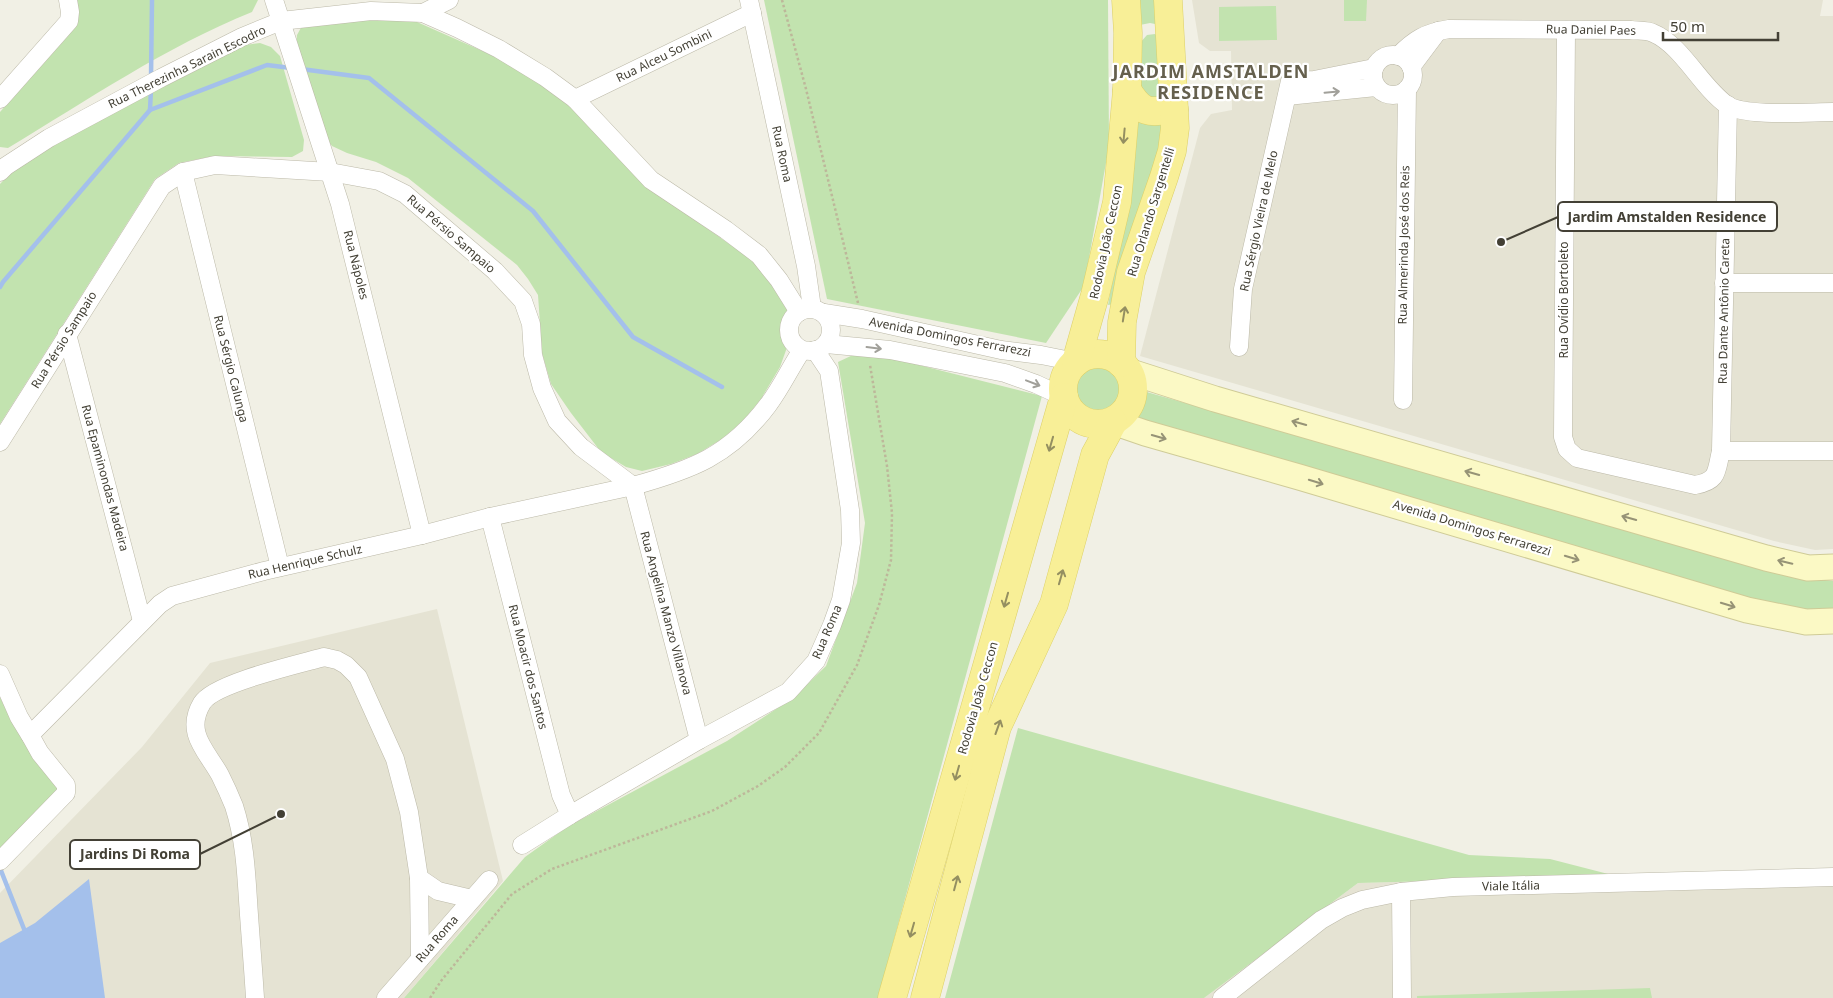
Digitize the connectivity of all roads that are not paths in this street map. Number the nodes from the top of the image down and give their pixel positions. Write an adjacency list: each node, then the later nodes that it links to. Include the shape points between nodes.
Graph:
1 (274, 0): 8 (street, Rua Nápoles)
2 (449, 0): 7 (street)
3 (1126, 0): 10 (main road, Rodovia João Ceccon)
4 (1168, 0): 11 (main road, Rua Orlando Sargentelli)
5 (69, 6): 18 (street, via 69,21 63,30)
6 (751, 7): 19 (street, Rua Alceu Sombini); 28 (street, Rua Roma, via 806,266)
7 (423, 13): 8 (street, Rua Therezinha Sarain Escodro, via 371,12); 19 (street, Rua Therezinha Sarain Escodro, via 499,49)
8 (281, 21): 23 (street, Rua Therezinha Sarain Escodro, via 141,88); 25 (street, Rua Nápoles)
9 (1566, 30): 12 (street, Rua Daniel Paes, via 1438,31); 20 (street, Rua Daniel Paes, via 1653,32 1673,47); 40 (street, Rua Ovídio Bortoleto, via 1563,437 1567,449 1577,458 1695,484)
10 (1128, 33): 11 (main road, via 1148,28); 17 (main road, Rodovia João Ceccon)
11 (1170, 35): 21 (main road, Rua Orlando Sargentelli)
12 (1404, 61): 13 (street, via 1386,56); 16 (street, via 1412,78)
13 (1374, 68): 14 (street); 15 (street, via 1314,80)
14 (1376, 87): 15 (street, one-way to 14); 16 (street, via 1388,95)
15 (1289, 89): 30 (street, Rua Sérgio Vieira de Melo, via 1243,288)
16 (1407, 89): 35 (street, Rua Almerinda José dos Reis)
17 (1128, 90): 21 (main road, via 1144,110); 32 (main road, Rodovia João Ceccon, one-way to 32, via 1117,202)
18 (0, 99)
19 (575, 99): 28 (street, Rua Therezinha Sarain Escodro, via 651,180 759,255)
20 (1728, 105): 22 (street, Rua Daniel Paes, via 1746,111); 26 (street, Rua Dante Antônio Careta)
21 (1174, 109): 33 (main road, Rua Orlando Sargentelli, one-way to 21, via 1122,322 1131,272 1172,151)
22 (1833, 112)
23 (2, 166)
24 (183, 172): 25 (street, Rua Pérsio Sampaio, via 215,165); 29 (street, Rua Pérsio Sampaio, via 162,186); 44 (street, Rua Sérgio Calunga)
25 (330, 172): 41 (street, Rua Pérsio Sampaio, via 379,181 405,194 508,285 523,301 531,324 533,355 542,388 558,421 581,447); 43 (street, Rua Nápoles)
26 (1724, 283): 27 (street); 38 (street, Rua Dante Antônio Careta)
27 (1833, 283)
28 (811, 311): 31 (street, Rua Roma, via 828,319 831,329 829,339); 31 (street, Rua Roma, via 790,322 789,335 796,346); 32 (street, Avenida Domingos Ferrarezzi)
29 (68, 334): 37 (street, Rua Pérsio Sampaio); 46 (street, Rua Epaminondas Madeira)
30 (1239, 347)
31 (814, 348): 34 (street, Avenida Domingos Ferrarezzi, one-way to 34, via 890,350 1005,373); 41 (street, via 788,372 769,404 727,448 670,476); 50 (street, Rua Roma, via 829,371 850,510 851,543 841,600 816,661 788,692)
32 (1076, 362): 33 (main road, via 1084,357 1103,355); 34 (main road, via 1065,378)
33 (1124, 367): 36 (main road, via 1132,384 1132,395 1123,414); 45 (main road, one-way to 33, via 1808,568 1766,558 1215,399)
34 (1064, 397): 36 (main road, via 1068,407 1084,421 1094,424); 62 (main road, Rodovia João Ceccon, one-way to 62)
35 (1403, 400)
36 (1113, 422): 47 (main road, Avenida Domingos Ferrarezzi, one-way to 47, via 1747,610 1806,622); 63 (main road, one-way to 36, via 997,727 1054,604 1095,455)
37 (0, 442)
38 (1721, 451): 39 (street); 40 (street, Rua Dante Antônio Careta, via 1715,475)
39 (1833, 451)
40 (1708, 483)
41 (632, 486): 42 (street, Rua Henrique Schulz); 50 (street, Rua Angelina Manzo Villanova)
42 (490, 517): 43 (street, Rua Henrique Schulz); 51 (street, Rua Moacir dos Santos, via 560,795)
43 (422, 535): 44 (street, Rua Henrique Schulz)
44 (280, 567): 46 (street, Rua Henrique Schulz, via 172,596)
45 (1833, 567)
46 (142, 621): 49 (street, Rua Henrique Schulz)
47 (1833, 621)
48 (0, 674): 49 (street)
49 (30, 735): 53 (street, via 66,785 66,792)
50 (699, 740): 51 (street, Rua Roma)
51 (570, 815): 52 (street, Rua Roma)
52 (522, 845)
53 (3, 858)
54 (1833, 877): 57 (street, Viale Itália, via 1453,887)
55 (419, 878): 58 (street, via 438,891); 59 (street); 60 (street, via 409,812 395,759 358,677 346,665 324,657 228,685 210,695 198,712 196,735 220,775 242,834)
56 (489, 880): 58 (street, Rua Roma)
57 (1401, 892): 64 (street, Viale Itália, via 1342,908); 65 (street)
58 (472, 899): 59 (street, Rua Roma)
59 (420, 958): 61 (street, Rua Roma)
60 (255, 998)
61 (386, 998)
62 (892, 998)
63 (925, 998)
64 (1222, 998)
65 (1402, 998)

